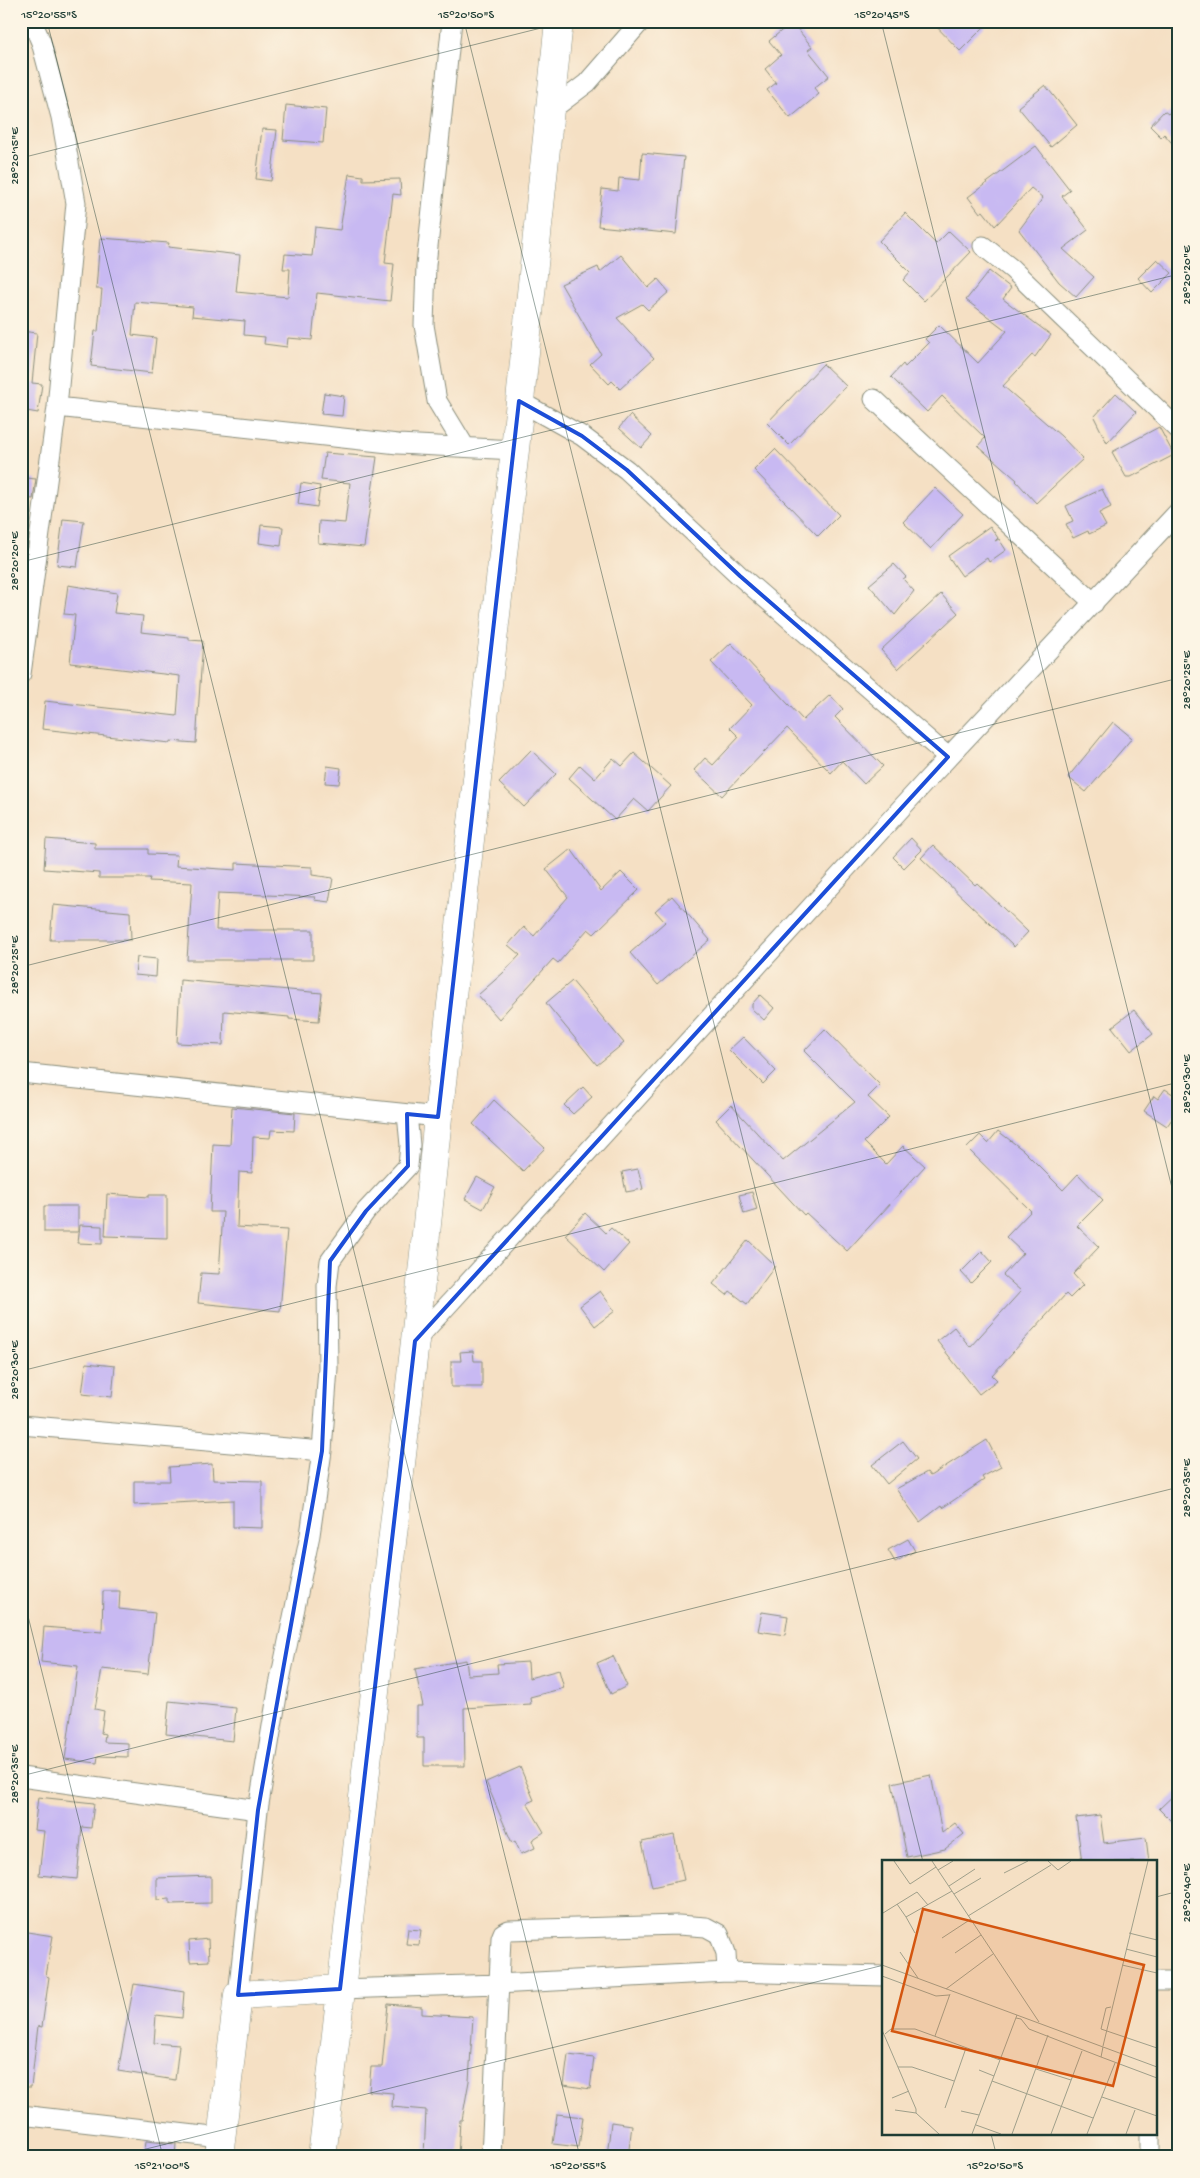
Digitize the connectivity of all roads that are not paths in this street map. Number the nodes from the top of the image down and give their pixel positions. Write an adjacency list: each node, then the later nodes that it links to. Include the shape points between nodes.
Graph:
1 (32, 21): 9 (street, via 41,42 61,117 76,203)
2 (452, 21): 11 (street, via 426,265 424,325 437,401)
3 (559, 21): 5 (main road)
4 (641, 21): 5 (street, via 587,83)
5 (550, 111): 8 (main road)
6 (983, 246): 10 (street, via 1012,269)
7 (874, 399): 14 (street)
8 (519, 401): 12 (main road); 16 (street, via 582,436 627,470 740,576)
9 (57, 407): 11 (street, via 398,444); 15 (street)
10 (1179, 430)
11 (465, 447): 12 (street)
12 (515, 450): 19 (main road)
13 (1179, 511): 14 (street)
14 (1094, 603): 16 (street)
15 (21, 674)
16 (948, 757): 20 (street)
17 (21, 1073): 18 (street)
18 (406, 1114): 19 (street); 22 (street, via 410,1145 408,1166 366,1211 330,1261 327,1286 328,1368)
19 (438, 1117): 20 (main road)
20 (415, 1341): 30 (main road)
21 (21, 1426): 22 (street)
22 (322, 1451): 24 (street, via 310,1535 278,1690)
23 (21, 1777): 24 (street)
24 (258, 1810): 31 (street)
25 (727, 1972): 26 (street); 29 (street); 29 (street, via 726,1953 719,1934 706,1927 509,1930 501,1938)
26 (882, 1976)
27 (1158, 1981): 28 (street)
28 (1179, 1981)
29 (499, 1984): 30 (street); 36 (street)
30 (340, 1989): 31 (main road); 35 (main road)
31 (238, 1995): 34 (main road)
32 (21, 2115): 34 (street)
33 (1150, 2136): 37 (street)
34 (220, 2147)
35 (322, 2157)
36 (491, 2157)
37 (1150, 2157)

